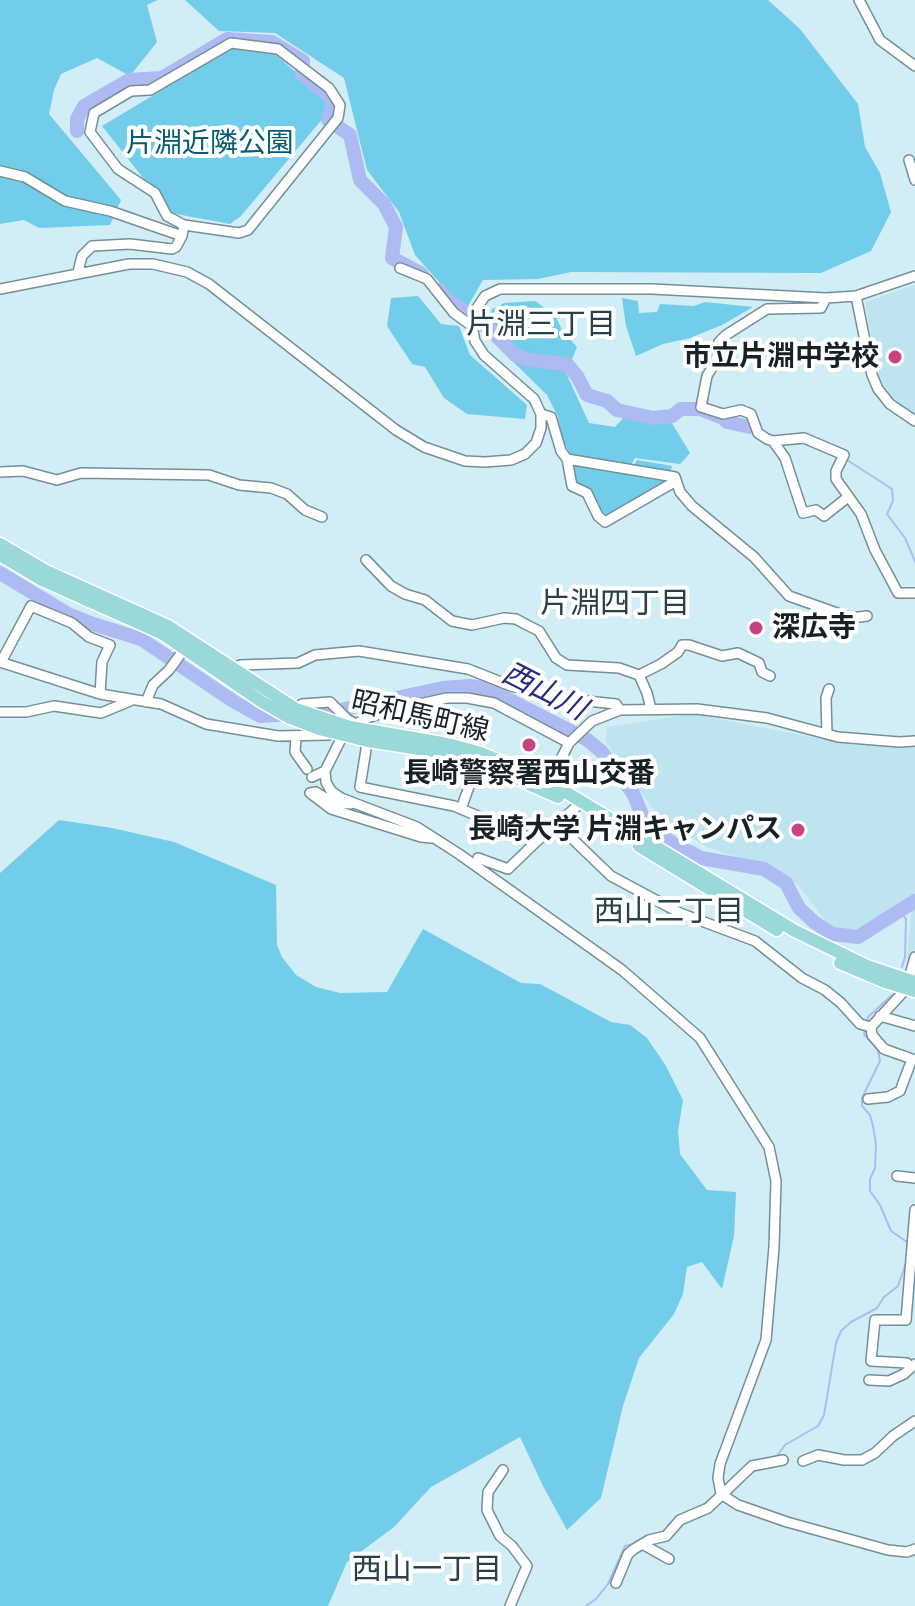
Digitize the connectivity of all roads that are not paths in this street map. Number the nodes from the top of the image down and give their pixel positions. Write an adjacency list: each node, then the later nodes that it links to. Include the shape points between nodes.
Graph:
1 (859, 0): 2 (street, via 880,40)
2 (915, 66)
3 (909, 160): 5 (street)
4 (0, 171): 7 (street, via 25,177 65,201)
5 (915, 180)
6 (184, 225): 6 (street, via 248,230 338,118 340,105 329,88 278,49 231,43 150,90 131,91 94,113 90,132 118,169 155,193 167,216); 7 (street)
7 (182, 236): 9 (street, via 172,249 92,246 82,256)
8 (400, 268): 14 (street, via 427,279 454,313)
9 (78, 272): 11 (street); 15 (street, via 129,264 187,272 396,430 443,455 465,461 511,460 536,443)
10 (915, 276): 12 (street)
11 (0, 289)
12 (856, 296): 13 (street); 16 (street, via 878,389)
13 (826, 298): 14 (street, via 652,289 500,289 485,296); 17 (street, via 821,308 767,309 719,342 701,407 751,414 758,433)
14 (472, 326): 15 (street, via 484,355 534,399)
15 (541, 414): 18 (street, via 551,417)
16 (915, 421)
17 (773, 441): 21 (street, via 804,438 844,455 836,479); 21 (street, via 785,458 803,513 816,510 824,516)
18 (567, 459): 20 (street); 20 (street, via 572,486 587,493 605,522)
19 (0, 472): 22 (street, via 23,471 57,480 81,473 209,475 279,491)
20 (676, 481): 27 (street, via 692,506 754,557 789,596 851,618)
21 (848, 497): 26 (street, via 898,593)
22 (322, 517)
23 (0, 544): 28 (main road, 昭和馬町線, via 46,571 142,613)
24 (0, 555): 28 (main road, 昭和馬町線)
25 (366, 560): 31 (street, via 391,586 425,600 452,621 472,625 516,619 539,631 560,662)
26 (915, 593)
27 (867, 616)
28 (184, 648): 30 (main road, 昭和馬町線); 36 (street, via 153,685)
29 (1, 662): 34 (street); 34 (street, via 31,606 110,645 102,662)
30 (228, 672): 37 (main road, 昭和馬町線); 39 (street, via 240,665 298,663 315,655 359,651 468,669 511,686 616,704)
31 (639, 675): 32 (street, via 689,645 722,656 738,653 759,663); 38 (street)
32 (770, 676)
33 (829, 689): 42 (street)
34 (100, 694): 35 (street)
35 (130, 701): 36 (street); 40 (street, via 101,713 54,706)
36 (146, 702): 43 (street, via 206,724)
37 (285, 707): 41 (main road, 昭和馬町線); 41 (main road, 昭和馬町線, via 319,729); 41 (street, via 330,702)
38 (651, 709): 39 (street); 42 (street, via 767,718)
39 (620, 710): 46 (street, via 592,721)
40 (0, 712)
41 (347, 726): 43 (street); 44 (main road, 昭和馬町線); 46 (street, via 416,704 467,698 494,703); 48 (street)
42 (827, 734): 45 (street)
43 (296, 736): 48 (street, via 295,752 309,773)
44 (368, 736): 47 (main road, 昭和馬町線); 52 (street, via 360,787)
45 (915, 741)
46 (569, 743): 49 (street)
47 (480, 757): 49 (main road, 昭和馬町線); 52 (street)
48 (325, 771): 50 (street, via 331,791)
49 (548, 786): 51 (main road, 昭和馬町線)
50 (354, 804): 54 (street); 54 (street, via 331,803 310,793 331,809)
51 (579, 805): 53 (street); 58 (main road, 昭和馬町線, via 790,938 864,974)
52 (461, 809): 55 (street)
53 (557, 824): 55 (street); 60 (street, via 611,876 680,913 755,941)
54 (436, 839): 73 (street, via 622,970 671,1011 700,1038 769,1147 776,1210 766,1340 720,1464)
55 (537, 841): 56 (street, via 508,869)
56 (478, 858)
57 (915, 957): 58 (street)
58 (911, 986): 59 (street)
59 (880, 1016): 60 (street); 61 (street)
60 (869, 1026): 62 (street, via 884,1049)
61 (915, 1026)
62 (914, 1060): 63 (street, via 900,1091)
63 (868, 1099)
64 (897, 1176): 65 (street)
65 (915, 1178)
66 (915, 1210): 67 (street, via 906,1320 875,1320 871,1361)
67 (911, 1364): 68 (street, via 897,1378)
68 (869, 1380)
69 (915, 1421): 71 (street, via 862,1460 818,1455)
70 (783, 1460): 73 (street, via 752,1466)
71 (803, 1461)
72 (503, 1470): 78 (street, via 488,1492 488,1515 527,1566)
73 (721, 1494): 74 (street, via 708,1508 680,1520 666,1536); 75 (street, via 787,1522 888,1550)
74 (644, 1545): 76 (street); 77 (street, via 628,1554)
75 (915, 1549)
76 (669, 1559)
77 (616, 1583)
78 (510, 1606)

